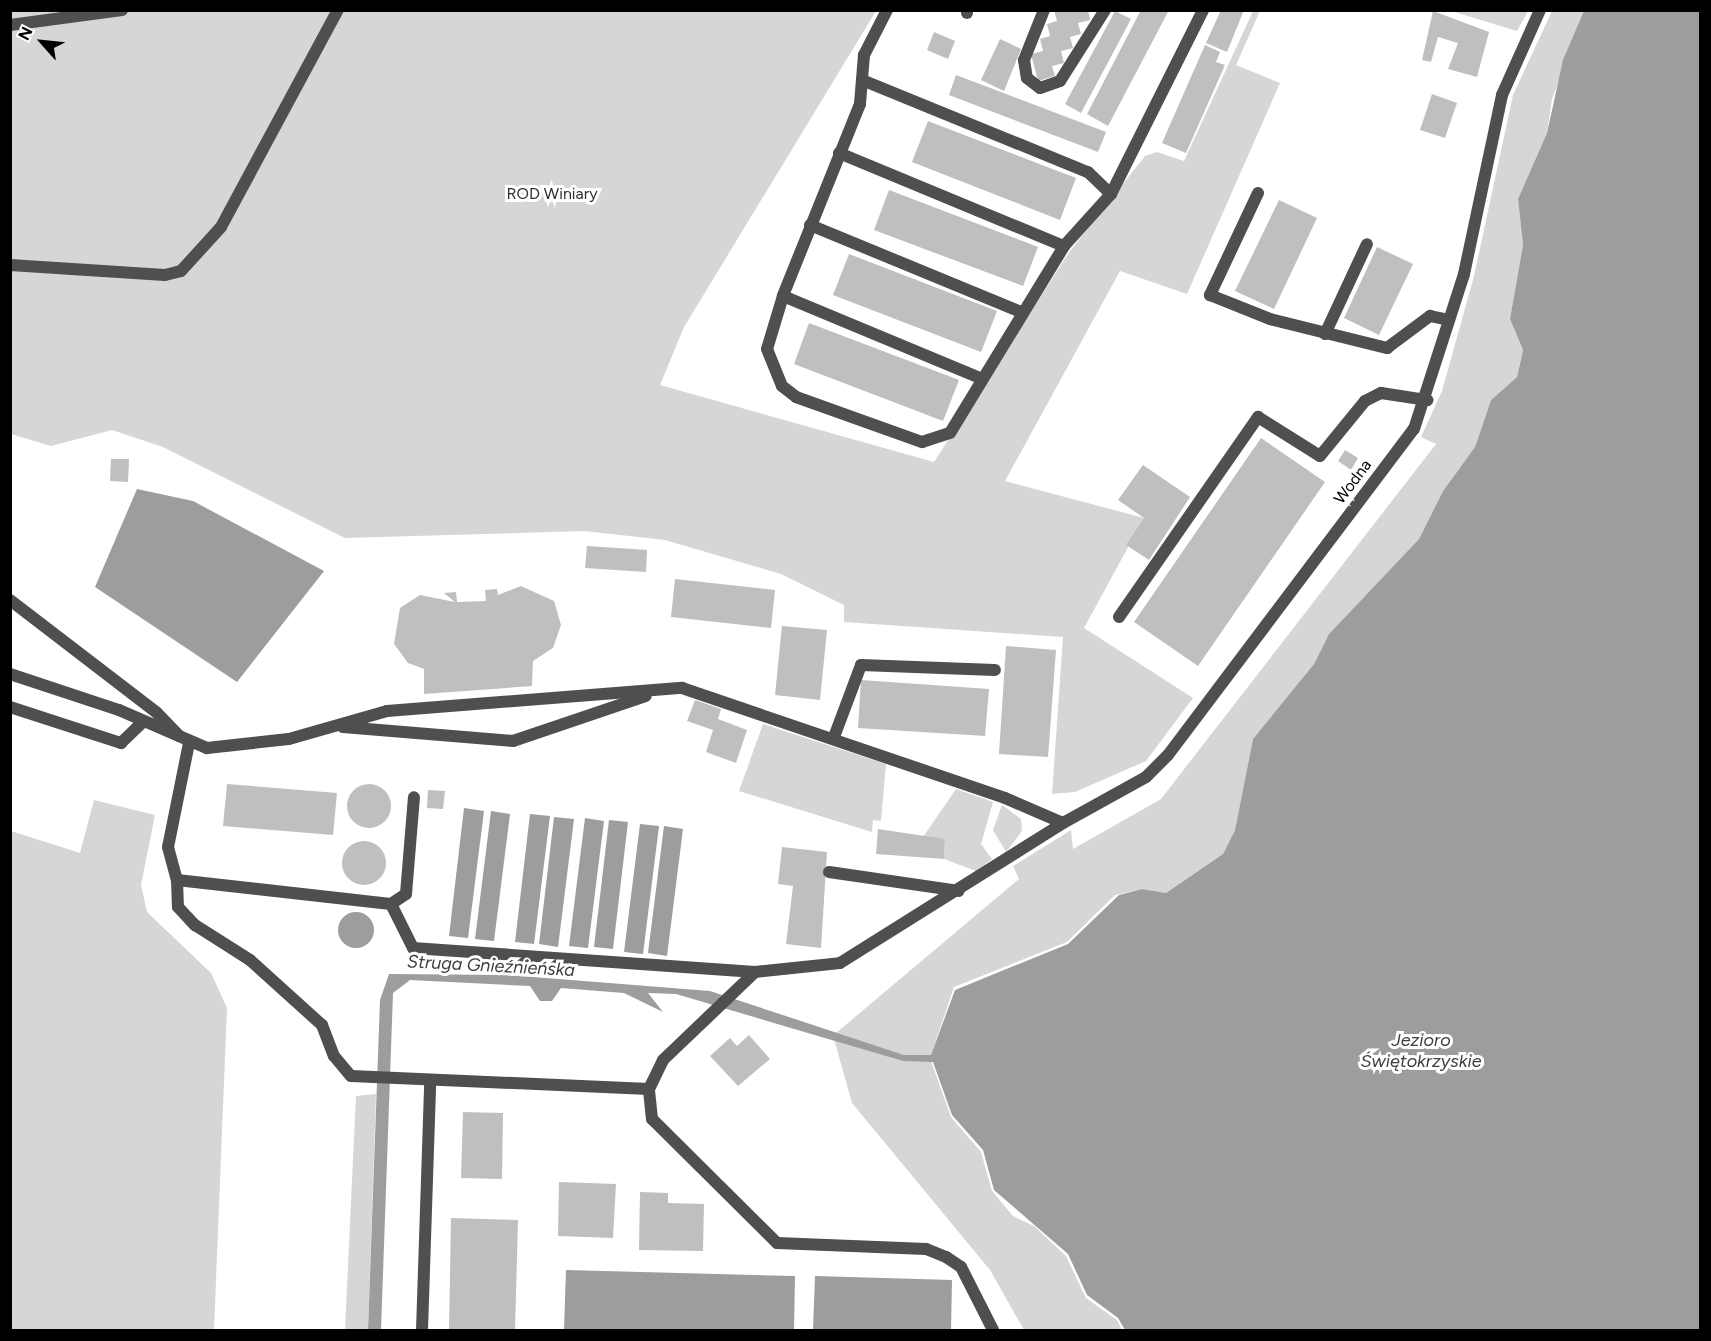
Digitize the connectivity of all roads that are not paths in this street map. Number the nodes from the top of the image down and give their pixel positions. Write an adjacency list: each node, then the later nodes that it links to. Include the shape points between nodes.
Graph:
1 (122, 10): 8 (street)
2 (338, 10): 16 (street, via 226,219 181,271 165,275)
3 (887, 10): 9 (street, via 864,55)
4 (1044, 10): 5 (street, via 1024,60 1027,78 1040,88 1060,81)
5 (1105, 10)
6 (1203, 10): 12 (street)
7 (1540, 10): 19 (street, Wodna, via 1502,95)
8 (10, 25)
9 (862, 80): 10 (street, via 860,104); 12 (street, via 1088,172)
10 (839, 153): 13 (street); 15 (street)
11 (1258, 193): 20 (street, via 1210,295)
12 (1111, 194): 15 (street)
13 (810, 225): 17 (street); 18 (street)
14 (1366, 244): 20 (street)
15 (1064, 246): 18 (street)
16 (10, 265)
17 (783, 296): 21 (street); 21 (street, via 767,350 782,386 796,397 922,442 937,442 950,433)
18 (1023, 313): 21 (street)
19 (1449, 320): 20 (street, via 1430,316 1386,348); 22 (street, Wodna)
20 (1325, 334)
21 (982, 379)
22 (1426, 400): 24 (street, via 1381,393 1365,401 1320,456 1258,417); 34 (street, Wodna, via 1414,429 1168,755 1146,777)
23 (10, 600): 32 (street, via 157,713)
24 (1119, 617)
25 (995, 670): 31 (street, via 861,665)
26 (10, 674): 29 (street)
27 (659, 691): 30 (street, via 387,711); 30 (street, via 513,741); 31 (street, via 704,692)
28 (10, 707): 29 (street, via 121,743)
29 (143, 722): 32 (street)
30 (343, 727): 32 (street, via 237,747)
31 (834, 737): 34 (street, via 1005,798)
32 (186, 742): 36 (street, via 168,848)
33 (414, 797): 38 (street, via 406,894)
34 (1063, 823): 37 (street, Wodna)
35 (830, 872): 37 (street)
36 (177, 880): 38 (street); 40 (street, via 178,907 195,925 250,960 322,1025 334,1056 351,1076)
37 (959, 891): 39 (street, Wodna, via 840,963)
38 (391, 904): 39 (street, Wodna, via 413,948)
39 (755, 972): 41 (street, via 663,1060)
40 (430, 1083): 41 (street); 42 (street)
41 (649, 1089): 43 (street, via 652,1119 777,1243 926,1249 946,1257 961,1266)
42 (422, 1330)
43 (993, 1330)

